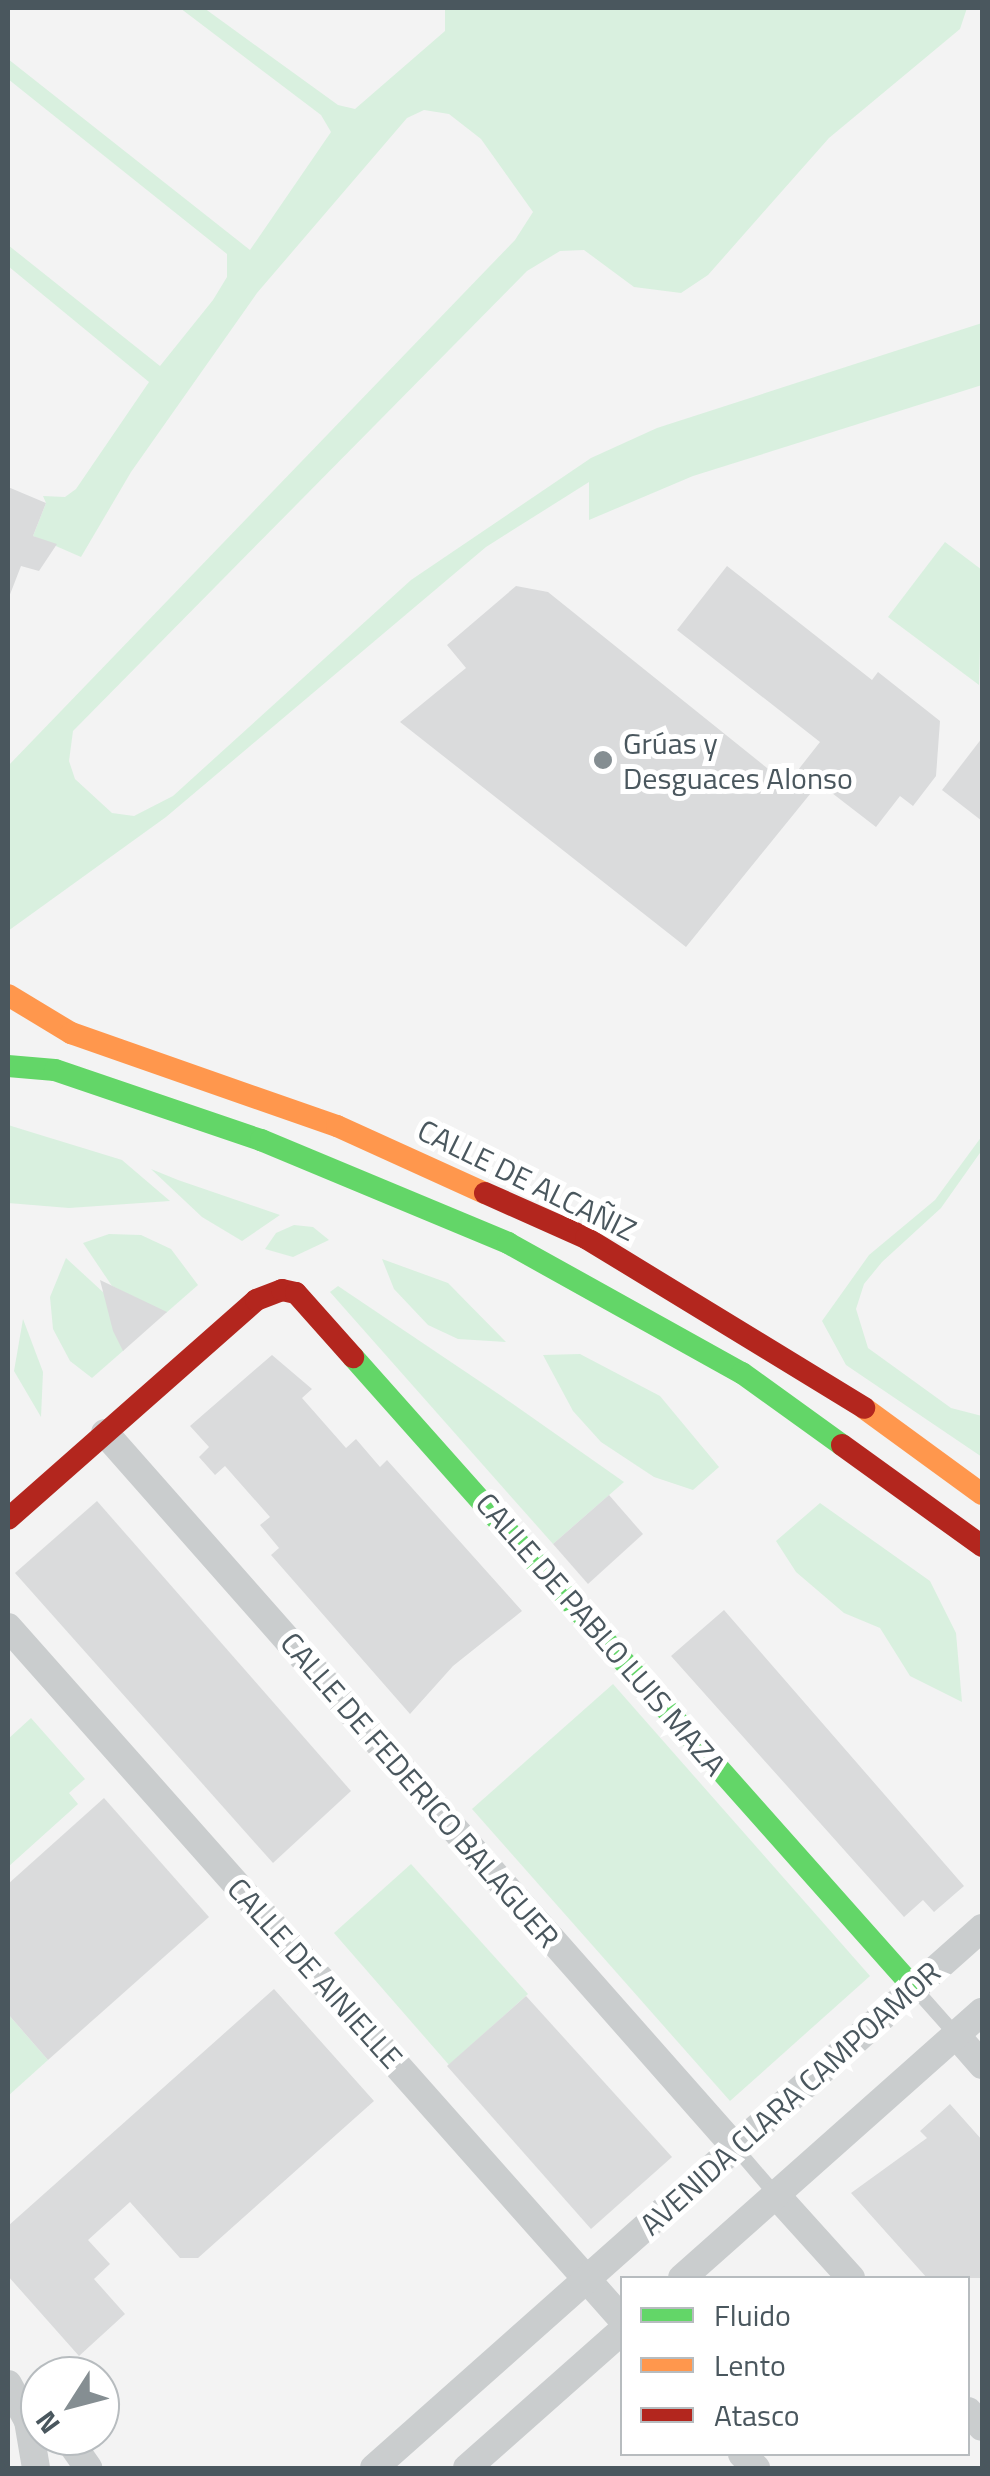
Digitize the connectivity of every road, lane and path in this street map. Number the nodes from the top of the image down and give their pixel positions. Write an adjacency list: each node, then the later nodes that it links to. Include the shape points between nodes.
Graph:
1 (8, 994): 4 (main road, CALLE DE ALCAÑIZ, via 71,1032 337,1126 555,1223 763,1340)
2 (8, 1066): 6 (main road, via 54,1070 261,1140 508,1243 756,1382)
3 (105, 1433): 5 (main road); 9 (main road, CALLE DE PABLO LUIS MAZA, via 256,1300 282,1290 308,1302); 13 (street, CALLE DE FEDERICO BALAGUER)
4 (982, 1494)
5 (8, 1519)
6 (982, 1546)
7 (8, 1626): 17 (street, CALLE DE AINIELLE)
8 (982, 1928): 9 (street, AVENIDA CLARA CAMPOAMOR)
9 (914, 1988): 11 (lane); 13 (street, AVENIDA CLARA CAMPOAMOR)
10 (982, 2012): 11 (street, AVENIDA CLARA CAMPOAMOR)
11 (956, 2036): 12 (street); 14 (street, AVENIDA CLARA CAMPOAMOR)
12 (982, 2065)
13 (735, 2147): 14 (lane); 17 (street, AVENIDA CLARA CAMPOAMOR)
14 (776, 2195): 15 (street, AVENIDA CLARA CAMPOAMOR); 16 (street)
15 (684, 2276)
16 (848, 2276)
17 (586, 2279): 18 (street, CALLE DE AINIELLE); 22 (street, AVENIDA CLARA CAMPOAMOR)
18 (620, 2317)
19 (620, 2333): 23 (street)
20 (8, 2384): 21 (street, via 32,2432)
21 (36, 2468)
22 (374, 2468)
23 (467, 2468)

